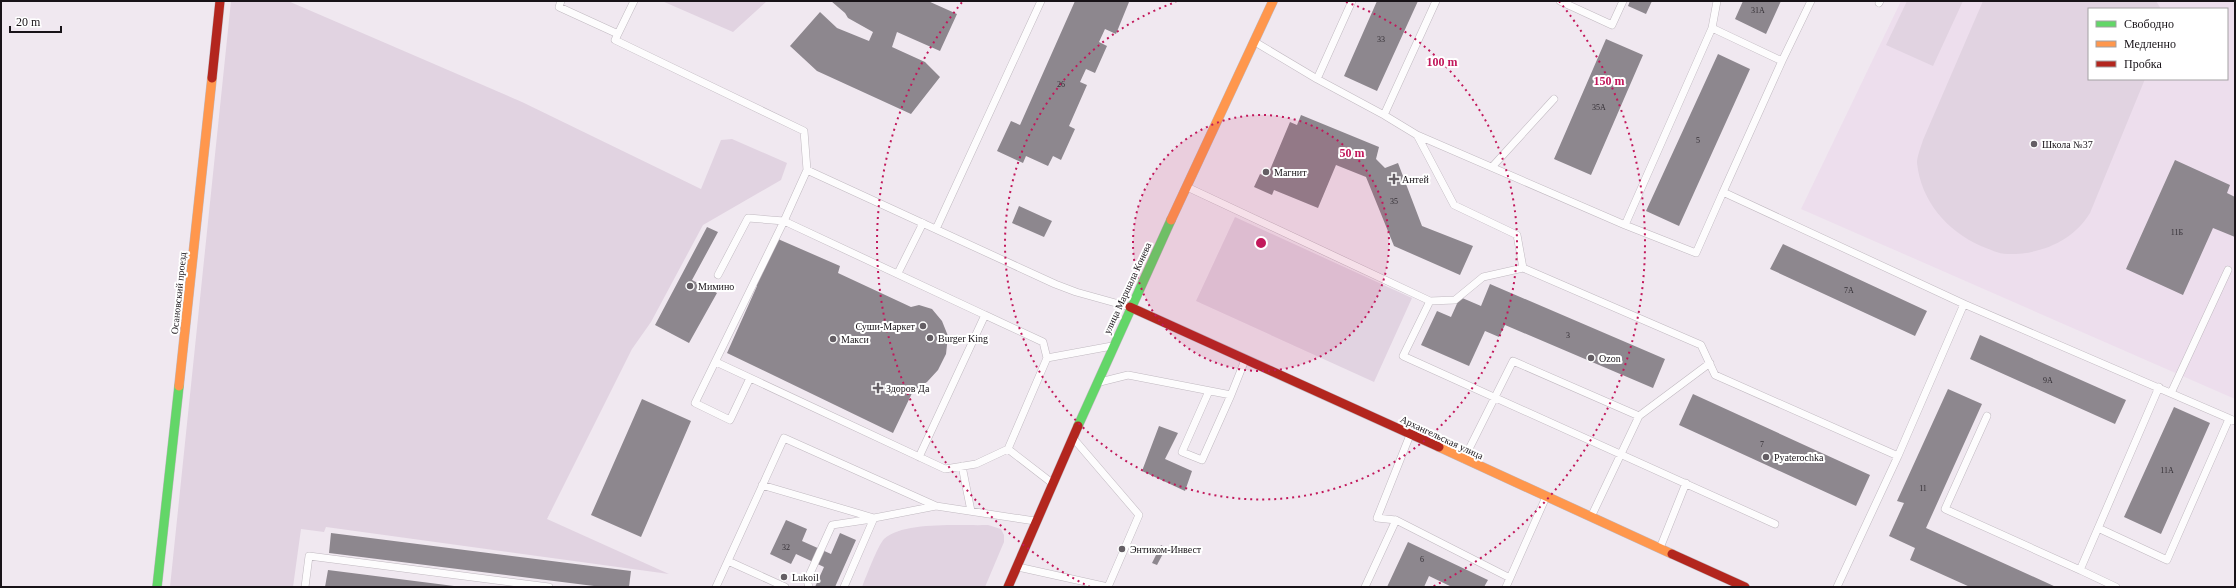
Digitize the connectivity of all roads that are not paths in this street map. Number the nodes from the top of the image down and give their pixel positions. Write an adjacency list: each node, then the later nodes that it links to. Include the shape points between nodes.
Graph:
1 (220, 1): 76 (street, Осановский проезд)
2 (561, 1): 13 (lane, via 559,7)
3 (634, 1): 13 (lane)
4 (1041, 1): 27 (lane)
5 (1273, 1): 14 (street, улица Маршала Конева)
6 (1352, 1): 16 (lane)
7 (1436, 1): 18 (lane)
8 (1560, 1): 9 (lane, via 1612,25)
9 (1623, 1)
10 (1717, 1): 12 (lane)
11 (1811, 1): 15 (lane)
12 (1712, 28): 15 (lane); 26 (lane)
13 (618, 34): 21 (lane, via 616,40 804,130)
14 (1254, 41): 16 (lane); 22 (street, улица Маршала Конева)
15 (1782, 61): 23 (lane)
16 (1317, 80): 18 (lane)
17 (1554, 99): 20 (lane)
18 (1384, 115): 19 (lane)
19 (1417, 135): 20 (lane); 28 (lane, via 1454,205 1517,235)
20 (1492, 167): 26 (lane)
21 (807, 170): 24 (lane); 25 (lane)
22 (1186, 186): 32 (lane); 34 (street, улица Маршала Конева)
23 (1723, 192): 26 (lane, via 1696,254); 33 (lane)
24 (784, 221): 30 (lane); 31 (lane, via 748,218); 39 (lane)
25 (923, 223): 27 (lane); 30 (lane)
26 (1625, 225)
27 (936, 229): 34 (lane, via 1076,292)
28 (1523, 268): 32 (lane, via 1483,277 1455,300); 40 (lane, via 1700,345)
29 (2228, 270): 45 (lane)
30 (898, 273): 35 (lane)
31 (718, 276)
32 (1430, 301): 47 (lane, via 1403,356)
33 (1964, 304): 43 (lane); 55 (lane)
34 (1130, 307): 36 (street, улица Маршала Конева); 38 (street, Архангельская улица)
35 (985, 314): 37 (lane, via 1043,342); 56 (lane)
36 (1113, 345): 37 (lane); 42 (street, улица Маршала Конева)
37 (1047, 358): 53 (lane)
38 (1246, 360): 46 (lane); 51 (street, Архангельская улица)
39 (716, 362): 41 (lane); 41 (lane, via 695,403 730,420)
40 (1710, 363): 48 (lane); 55 (lane, via 1715,375)
41 (750, 378): 56 (lane)
42 (1096, 383): 44 (lane, via 1128,375); 52 (street, улица Маршала Конева)
43 (2159, 387): 45 (lane); 70 (lane)
44 (1209, 391): 46 (lane); 46 (lane, via 1182,452 1202,460)
45 (2171, 393): 50 (lane)
46 (1231, 395)
47 (1495, 398): 48 (lane, via 1513,361); 54 (lane); 57 (lane)
48 (1639, 416): 54 (lane)
49 (1987, 416): 74 (lane, via 1946,509)
50 (2232, 420): 70 (lane, via 2167,560)
51 (1410, 435): 57 (street, Архангельская улица); 67 (lane, via 1377,518)
52 (1072, 436): 59 (street, улица Маршала Конева); 73 (lane, via 1139,515 1130,536 1108,587)
53 (1008, 450): 58 (lane, via 976,464); 59 (lane)
54 (1621, 454): 60 (lane); 65 (lane)
55 (1898, 456): 87 (lane)
56 (919, 457): 58 (lane, via 946,469)
57 (1464, 459): 62 (street, Архангельская улица)
58 (962, 466): 64 (lane)
59 (1052, 483): 68 (street, улица Маршала Конева)
60 (1686, 483): 69 (lane); 71 (lane)
61 (762, 485): 63 (lane, via 784,438); 66 (lane); 72 (lane)
62 (1546, 496): 65 (street, Архангельская улица); 75 (lane)
63 (936, 506): 64 (lane); 66 (lane)
64 (971, 511): 68 (lane)
65 (1591, 517): 71 (street, Архангельская улица)
66 (874, 518): 81 (lane, via 832,525 807,580); 82 (lane)
67 (1396, 520): 75 (lane); 84 (lane)
68 (1035, 521): 73 (street, улица Маршала Конева)
69 (1775, 524)
70 (2098, 528): 74 (lane)
71 (1660, 548): 86 (street, Архангельская улица)
72 (728, 561): 79 (lane); 80 (lane)
73 (1016, 566): 83 (street, улица Маршала Конева)
74 (2080, 570): 88 (lane)
75 (1510, 578): 85 (lane)
76 (157, 587)
77 (305, 587): 78 (lane, via 309,556)
78 (549, 587)
79 (716, 587)
80 (785, 587)
81 (809, 587)
82 (844, 587)
83 (1008, 587)
84 (1365, 587)
85 (1506, 587)
86 (1745, 587)
87 (1837, 587)
88 (2116, 587)

